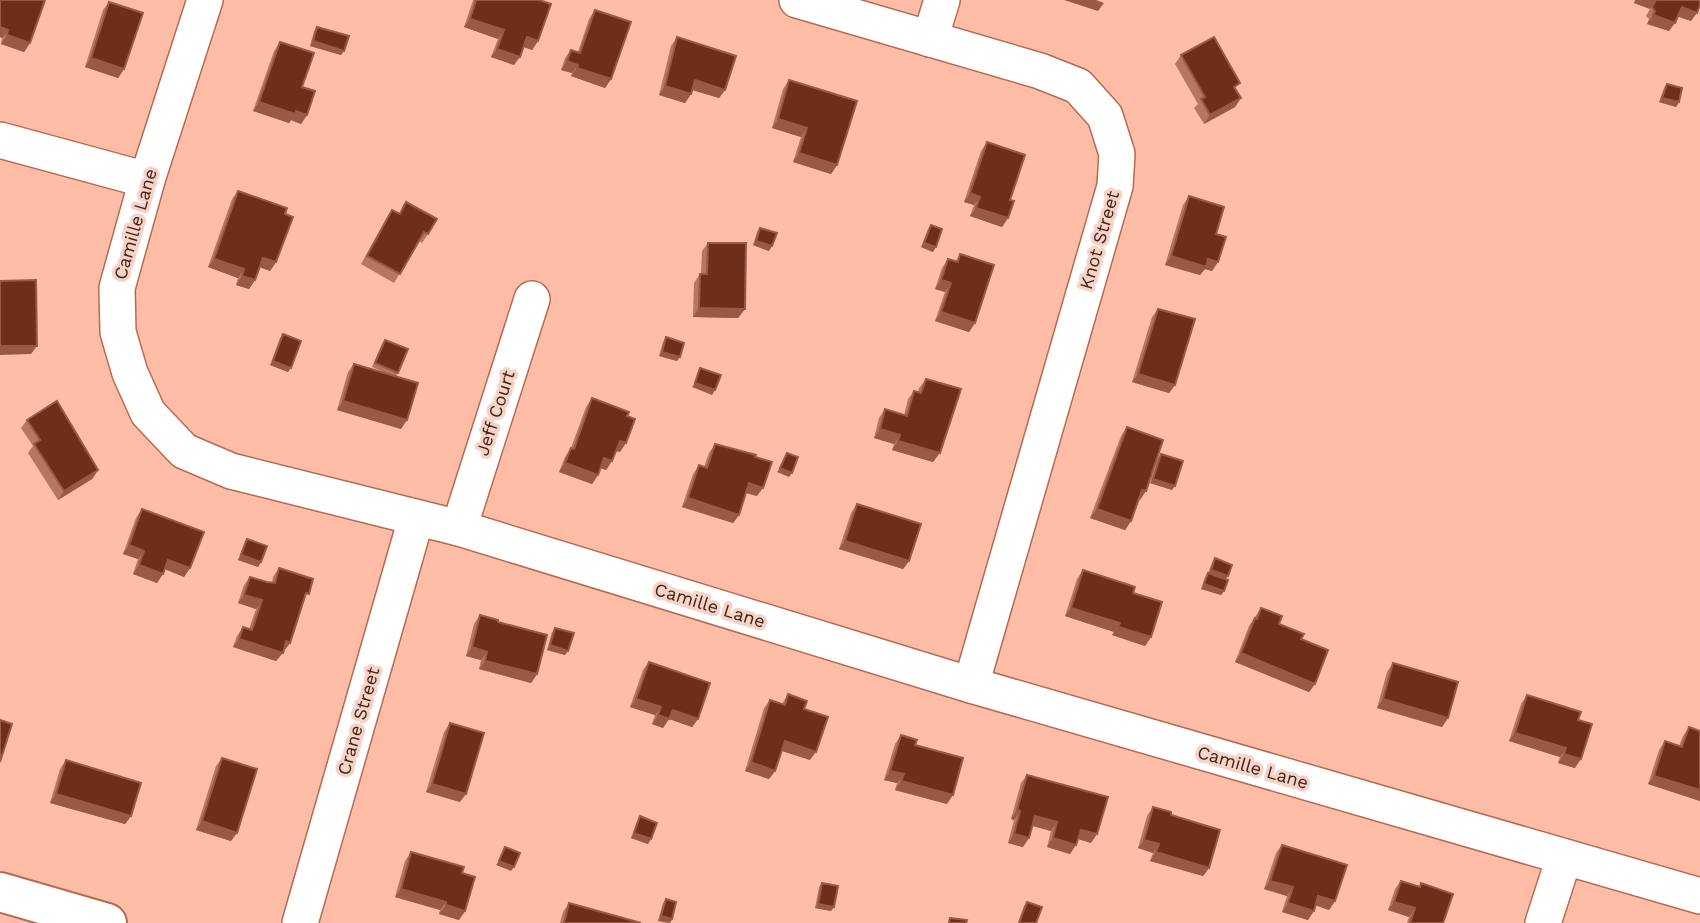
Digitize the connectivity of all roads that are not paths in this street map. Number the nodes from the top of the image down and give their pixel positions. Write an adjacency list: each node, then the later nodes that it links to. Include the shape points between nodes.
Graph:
1 (205, 0): 6 (street, Camille Lane)
2 (797, 0): 4 (street, Knot Street)
3 (942, 0): 4 (street)
4 (930, 39): 10 (street, Knot Street, via 1078,86 1105,116 1117,154 1115,186)
5 (0, 140): 6 (street)
6 (147, 180): 8 (street, Camille Lane, via 117,299 118,332 148,412 184,451 231,471)
7 (532, 299): 9 (street, Jeff Court)
8 (416, 519): 9 (street, Camille Lane); 15 (street, Crane Street)
9 (459, 528): 10 (street, Camille Lane)
10 (971, 685): 11 (street, Camille Lane)
11 (1564, 858): 13 (street, Camille Lane); 16 (street)
12 (0, 892): 14 (street)
13 (1700, 896)
14 (107, 923)
15 (300, 923)
16 (1543, 923)

